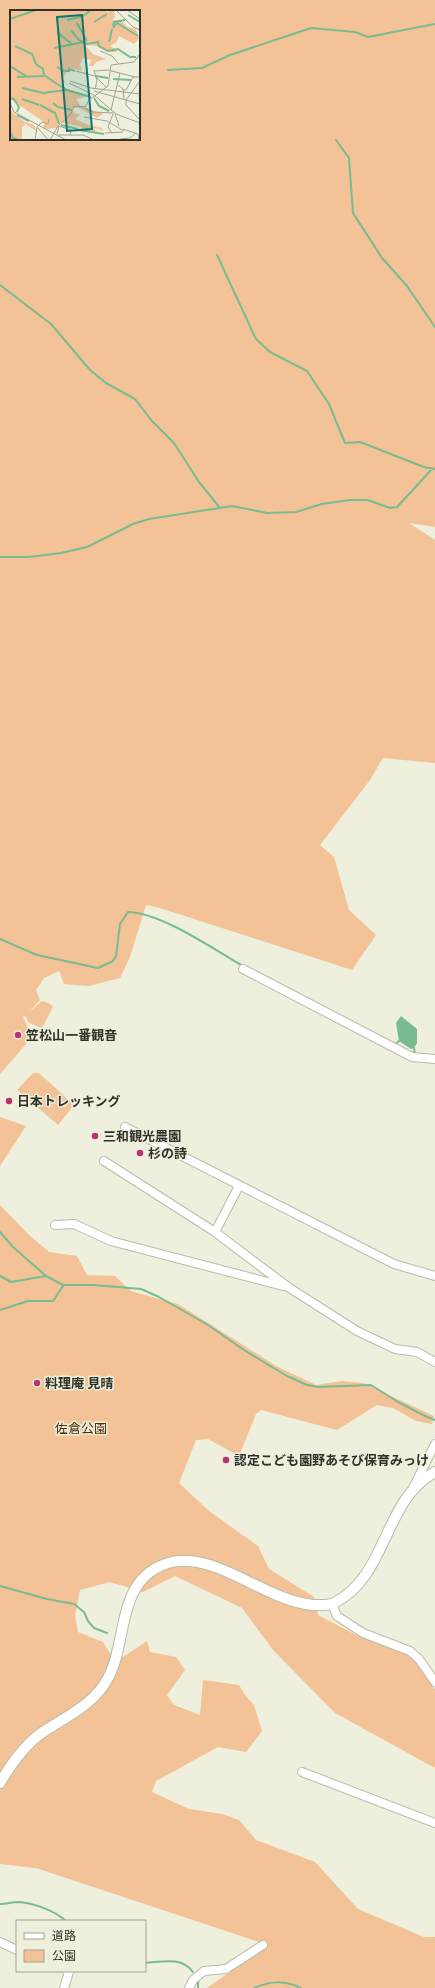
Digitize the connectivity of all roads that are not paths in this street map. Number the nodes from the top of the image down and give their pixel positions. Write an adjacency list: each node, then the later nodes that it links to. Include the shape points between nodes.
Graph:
1 (243, 969): 2 (street, via 412,1057)
2 (435, 1059)
3 (125, 1126): 5 (street)
4 (104, 1160): 7 (street)
5 (239, 1186): 7 (street); 8 (street, via 394,1264)
6 (55, 1225): 9 (street, via 74,1224 111,1241)
7 (215, 1232): 9 (street)
8 (435, 1276)
9 (288, 1287): 10 (street, via 357,1331 395,1349 417,1352)
10 (435, 1362)
11 (435, 1444): 13 (street)
12 (435, 1472): 13 (street)
13 (413, 1489): 14 (street, via 371,1568 344,1598)
14 (332, 1604): 15 (street, via 337,1616 363,1633 410,1651); 17 (street, via 321,1606 285,1600 204,1563 188,1560 161,1566 152,1571 130,1596 114,1665 96,1696 28,1744)
15 (435, 1682)
16 (302, 1772): 18 (street)
17 (0, 1783)
18 (435, 1823)
19 (0, 1942): 21 (street)
20 (263, 1945): 24 (street, via 226,1969 204,1971 193,1980)
21 (16, 1950)
22 (69, 1972): 23 (street)
23 (64, 1988)
24 (189, 1988)

